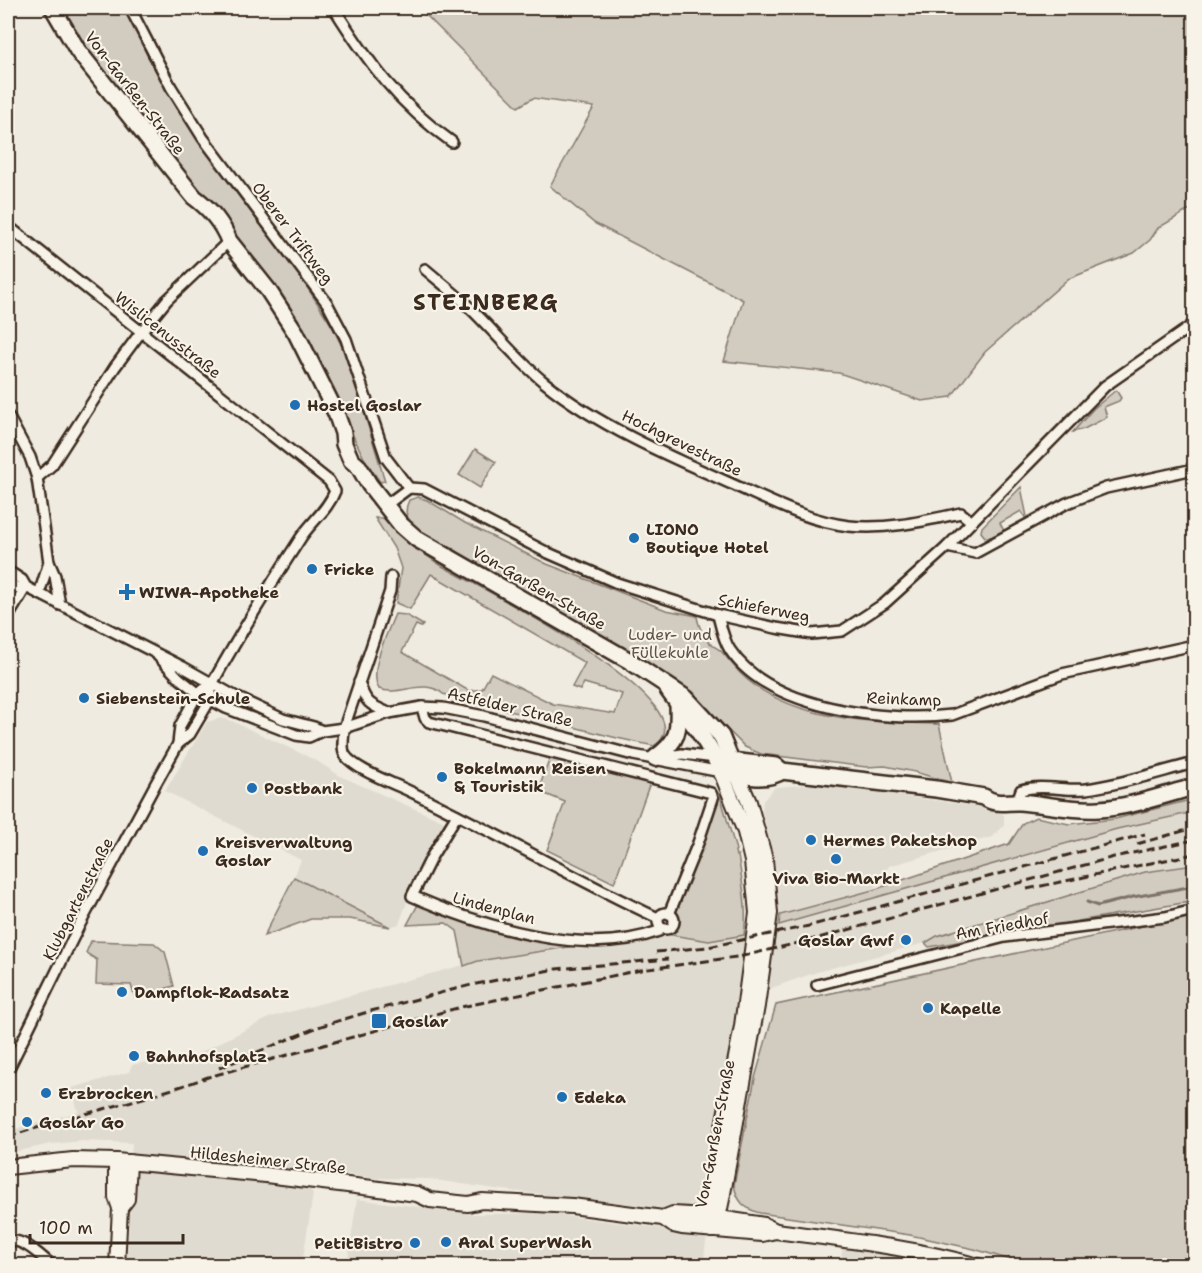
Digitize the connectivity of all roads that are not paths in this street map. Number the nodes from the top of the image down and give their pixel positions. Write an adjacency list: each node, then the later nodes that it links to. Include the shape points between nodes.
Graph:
1 (53, 8): 6 (main road, Von-Garßen-Straße, via 78,51 194,197 198,211)
2 (130, 8): 13 (street, Oberer Triftweg, via 203,138 327,303 346,339 386,458)
3 (334, 8): 4 (street, via 401,100)
4 (452, 142)
5 (8, 226): 9 (street, Wislicenusstraße)
6 (229, 241): 9 (street, via 167,300); 14 (main road, Von-Garßen-Straße, via 296,333 344,433 352,441 359,466)
7 (425, 269): 15 (street, Hochgrevestraße, via 468,305 543,381 587,413 692,467 789,511 824,522 880,527 961,513)
8 (1194, 324): 15 (street, Schieferweg, via 1105,386)
9 (141, 332): 12 (street, via 52,465); 29 (street, Wislicenusstraße, via 311,466 335,491 297,544)
10 (8, 416): 12 (street)
11 (1194, 469): 16 (street, via 1106,488 1076,499 975,553)
12 (37, 478): 17 (street)
13 (409, 488): 14 (street); 24 (street, Schieferweg, via 424,489 546,552 606,578)
14 (386, 505): 30 (main road, Von-Garßen-Straße, via 426,543)
15 (972, 522): 16 (street, Schieferweg)
16 (947, 547): 24 (street, Schieferweg, via 885,603 842,631 812,634)
17 (49, 562): 22 (street); 23 (street)
18 (8, 571): 21 (street)
19 (391, 577): 28 (street, via 390,591)
20 (8, 581): 21 (street, via 17,588)
21 (26, 587): 22 (street, Astfelder Straße); 25 (street)
22 (39, 594): 23 (street, Astfelder Straße)
23 (60, 605): 27 (street, Astfelder Straße)
24 (718, 615): 26 (street, Reinkamp, via 728,648 762,680 792,696 866,714 952,716 1062,674)
25 (8, 617)
26 (1194, 645)
27 (158, 656): 29 (street, Astfelder Straße); 31 (street, Astfelder Straße)
28 (359, 682): 35 (street, via 369,703); 36 (street)
29 (212, 684): 31 (street); 32 (street); 37 (street, Astfelder Straße, via 283,719)
30 (665, 685): 33 (main road, Von-Garßen-Straße); 41 (main road, Von-Garßen-Straße, via 686,698 721,736)
31 (198, 693): 32 (street, Astfelder Straße); 38 (street, Klubgartenstraße, via 180,726)
32 (210, 700): 37 (street, Astfelder Straße, via 285,732 309,737); 38 (street, Klubgartenstraße, via 190,734)
33 (678, 704): 39 (main road, via 676,737); 41 (main road, Von-Garßen-Straße)
34 (422, 707): 35 (street, Astfelder Straße); 39 (street, Astfelder Straße, via 484,716); 46 (street, via 429,722 711,793 713,798 698,843)
35 (389, 713): 36 (street, Astfelder Straße)
36 (344, 728): 37 (street, Astfelder Straße); 44 (street, via 343,747 352,762)
37 (322, 731)
38 (178, 744): 50 (street, Klubgartenstraße, via 79,926)
39 (656, 758): 41 (street, Astfelder Straße, via 672,763); 41 (street, Astfelder Straße, via 682,754)
40 (1194, 763): 43 (street, via 1083,789 1030,788 1022,790)
41 (726, 766): 43 (main road, Astfelder Straße, via 776,766 782,771 984,797 993,792); 53 (street, Von-Garßen-Straße, via 752,861 757,913)
42 (1194, 787): 43 (main road, Astfelder Straße, via 1100,809)
43 (1017, 801)
44 (458, 815): 47 (street); 48 (street, Lindenplan, via 412,896 491,926 551,938 596,943 629,940)
45 (1194, 910): 49 (street, Am Friedhof, via 1005,937)
46 (669, 914): 47 (street); 48 (street, via 673,925)
47 (658, 918): 48 (street)
48 (661, 928)
49 (817, 985)
50 (8, 1070)
51 (122, 1161): 52 (street, Hildesheimer Straße, via 73,1160); 53 (street, Hildesheimer Straße, via 417,1194 431,1191 470,1195 482,1201 572,1206 663,1218 672,1214); 56 (street, via 127,1199 120,1208)
52 (8, 1167)
53 (712, 1221): 57 (street, Hildesheimer Straße, via 765,1225 776,1232 936,1254)
54 (8, 1241): 55 (street, via 16,1240)
55 (52, 1266)
56 (117, 1266)
57 (978, 1266)

